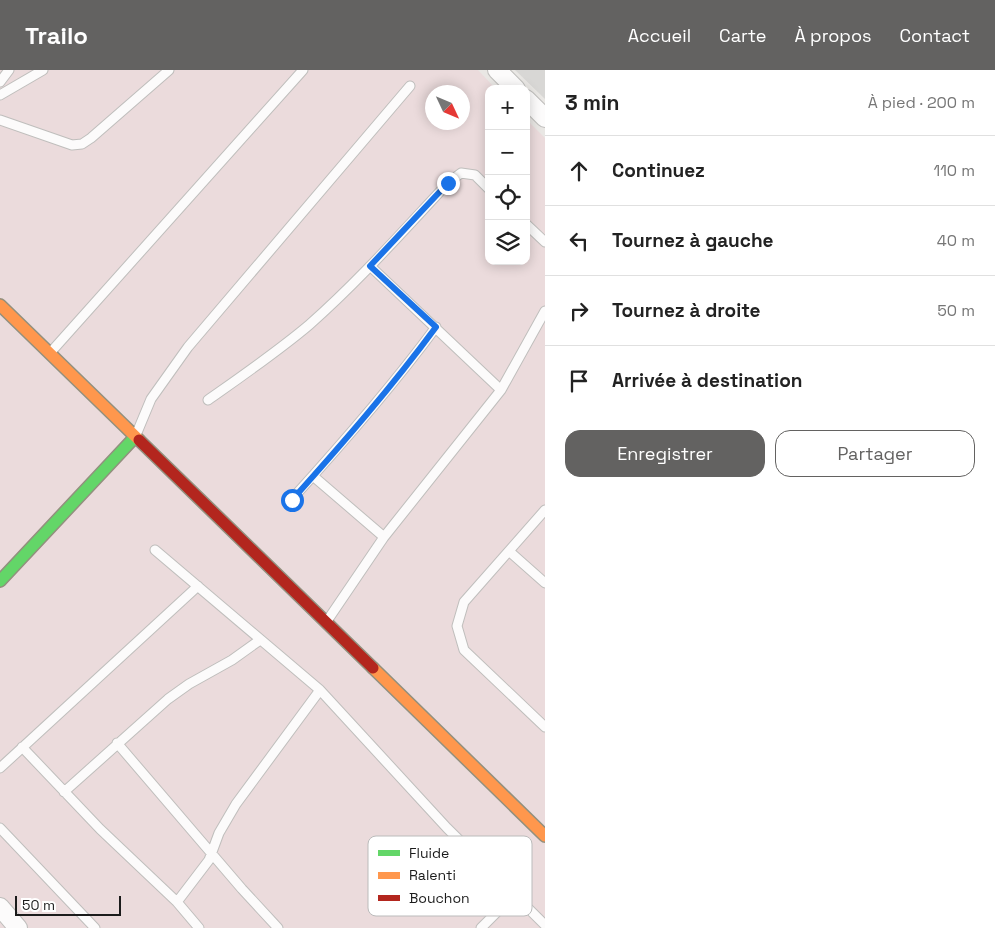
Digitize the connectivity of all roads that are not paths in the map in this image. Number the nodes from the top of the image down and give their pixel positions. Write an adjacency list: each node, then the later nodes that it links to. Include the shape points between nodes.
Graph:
1 (9, 70): 6 (lane)
2 (43, 70): 9 (lane)
3 (169, 70): 12 (lane, via 82,144 72,145)
4 (303, 70): 20 (lane)
5 (497, 70): 7 (street)
6 (0, 82)
7 (512, 85)
8 (410, 86): 23 (lane, via 188,347 151,399)
9 (0, 95)
10 (530, 103): 11 (street)
11 (545, 118)
12 (0, 120)
13 (485, 185): 16 (lane, via 475,175 461,174 448,183)
14 (530, 228): 15 (lane)
15 (545, 242)
16 (370, 266): 19 (lane); 22 (lane, via 282,347)
17 (0, 305): 20 (street)
18 (545, 311): 21 (lane)
19 (436, 327): 21 (lane); 24 (lane, via 403,372)
20 (50, 353): 23 (street)
21 (501, 390): 27 (lane)
22 (208, 400)
23 (135, 436): 30 (street); 33 (street)
24 (313, 476): 25 (lane); 27 (lane)
25 (292, 500)
26 (545, 510): 29 (lane)
27 (384, 537): 33 (lane)
28 (155, 550): 32 (lane)
29 (509, 551): 31 (lane); 36 (lane, via 464,602 457,626 464,650)
30 (0, 581)
31 (545, 583)
32 (198, 586): 34 (lane); 38 (lane)
33 (327, 622): 43 (street)
34 (260, 640): 35 (lane); 37 (lane, via 182,689)
35 (320, 690): 42 (lane); 44 (lane, via 236,804 219,832)
36 (545, 727)
37 (118, 743): 40 (lane); 44 (lane)
38 (22, 747): 39 (lane); 40 (lane)
39 (0, 768)
40 (64, 792): 45 (lane)
41 (0, 828): 51 (lane)
42 (455, 836)
43 (545, 836)
44 (212, 853): 45 (lane, via 201,873); 53 (lane)
45 (177, 902): 52 (lane)
46 (0, 908): 50 (street)
47 (532, 912): 49 (lane)
48 (493, 916): 54 (lane)
49 (545, 925)
50 (18, 928)
51 (96, 928)
52 (199, 928)
53 (278, 928)
54 (481, 928)

